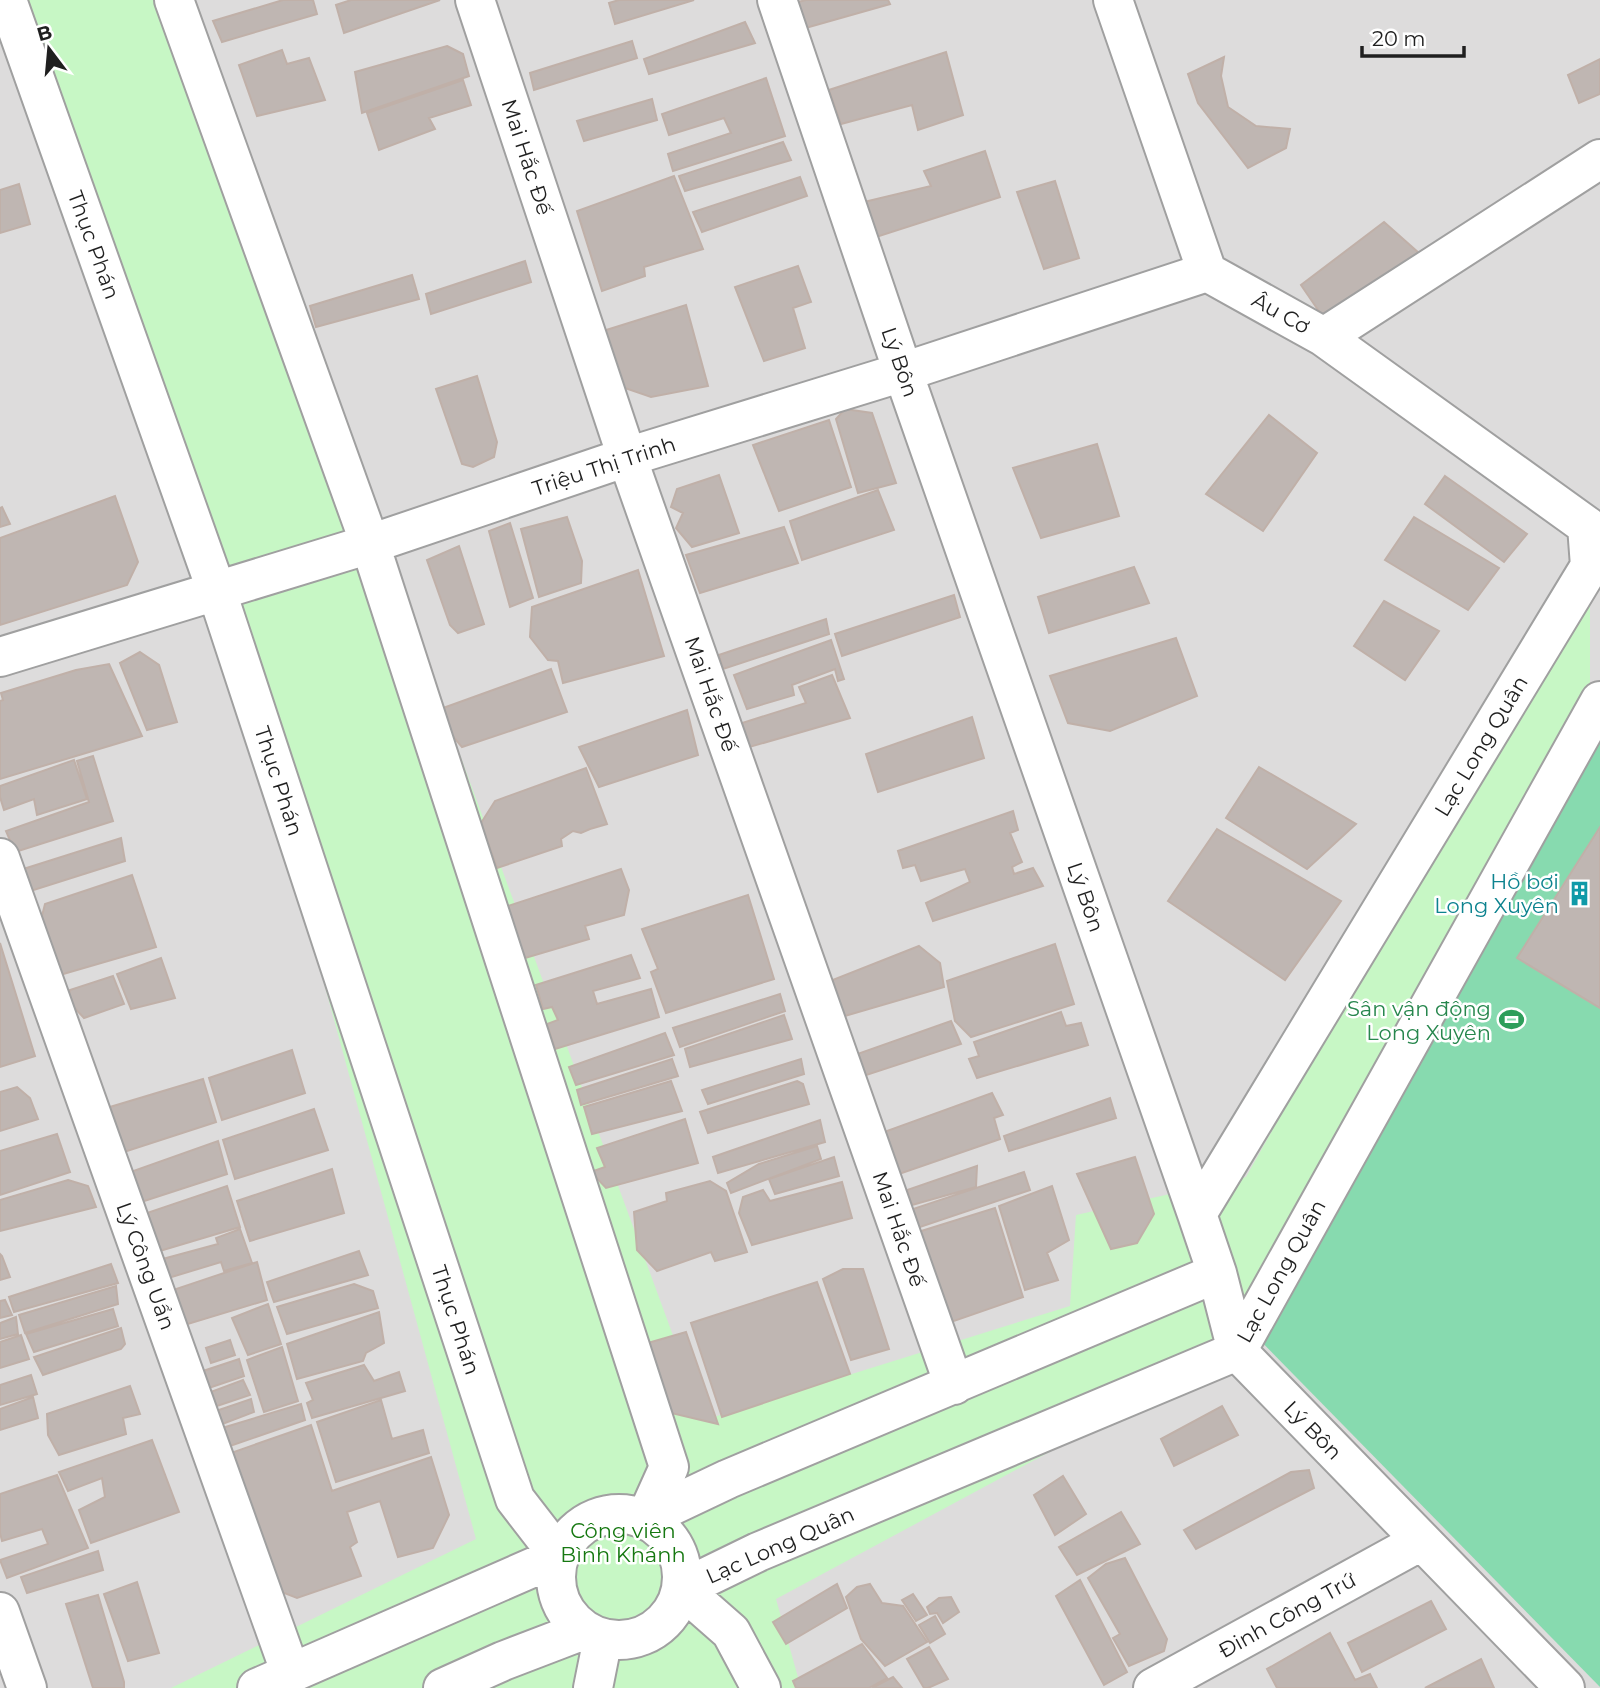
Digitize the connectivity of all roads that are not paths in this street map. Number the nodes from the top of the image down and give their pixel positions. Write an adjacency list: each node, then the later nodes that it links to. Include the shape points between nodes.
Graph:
1 (7, 0): 14 (street, Thục Phán)
2 (174, 0): 12 (street)
3 (475, 0): 10 (street, Mai Hắc Đế)
4 (777, 0): 9 (street, Lý Bôn)
5 (1113, 0): 7 (street)
6 (1600, 159): 8 (street)
7 (1207, 272): 8 (street, Âu Cơ); 9 (street, Triệu Thị Trinh)
8 (1324, 337): 11 (street, Âu Cơ)
9 (903, 372): 10 (street, Triệu Thị Trinh); 18 (street, Lý Bôn)
10 (627, 457): 12 (street, Triệu Thị Trinh); 21 (street, Mai Hắc Đế)
11 (1587, 526): 13 (street, Lạc Long Quân)
12 (370, 544): 14 (street, Triệu Thị Trinh); 22 (street, via 669,1467)
13 (1595, 568): 18 (street, Lạc Long Quân)
14 (217, 592): 15 (street, Triệu Thị Trinh); 24 (street, Thục Phán, via 514,1499)
15 (0, 657)
16 (1600, 701): 20 (street, Lạc Long Quân)
17 (0, 858): 28 (street, Lý Công Uẩn)
18 (1197, 1214): 19 (street, Lý Bôn)
19 (1217, 1273): 20 (street, Lý Bôn); 21 (street)
20 (1237, 1351): 23 (street, Lý Bôn); 25 (street, Lạc Long Quân, via 771,1547)
21 (954, 1385): 22 (street)
22 (646, 1518): 24 (street, via 627,1513 585,1523 569,1537); 25 (street, via 665,1531 677,1549 683,1568)
23 (1421, 1541): 33 (street, Đinh Công Trứ); 34 (street, Lý Bôn)
24 (559, 1556): 27 (street, via 558,1598 569,1616); 28 (street)
25 (682, 1589): 27 (street, via 662,1625 644,1636 624,1640); 32 (street, via 731,1632)
26 (0, 1612): 29 (street)
27 (593, 1634): 30 (street, via 503,1661); 31 (street)
28 (274, 1681)
29 (27, 1688)
30 (443, 1688)
31 (593, 1688)
32 (761, 1688)
33 (1153, 1688)
34 (1565, 1688)

